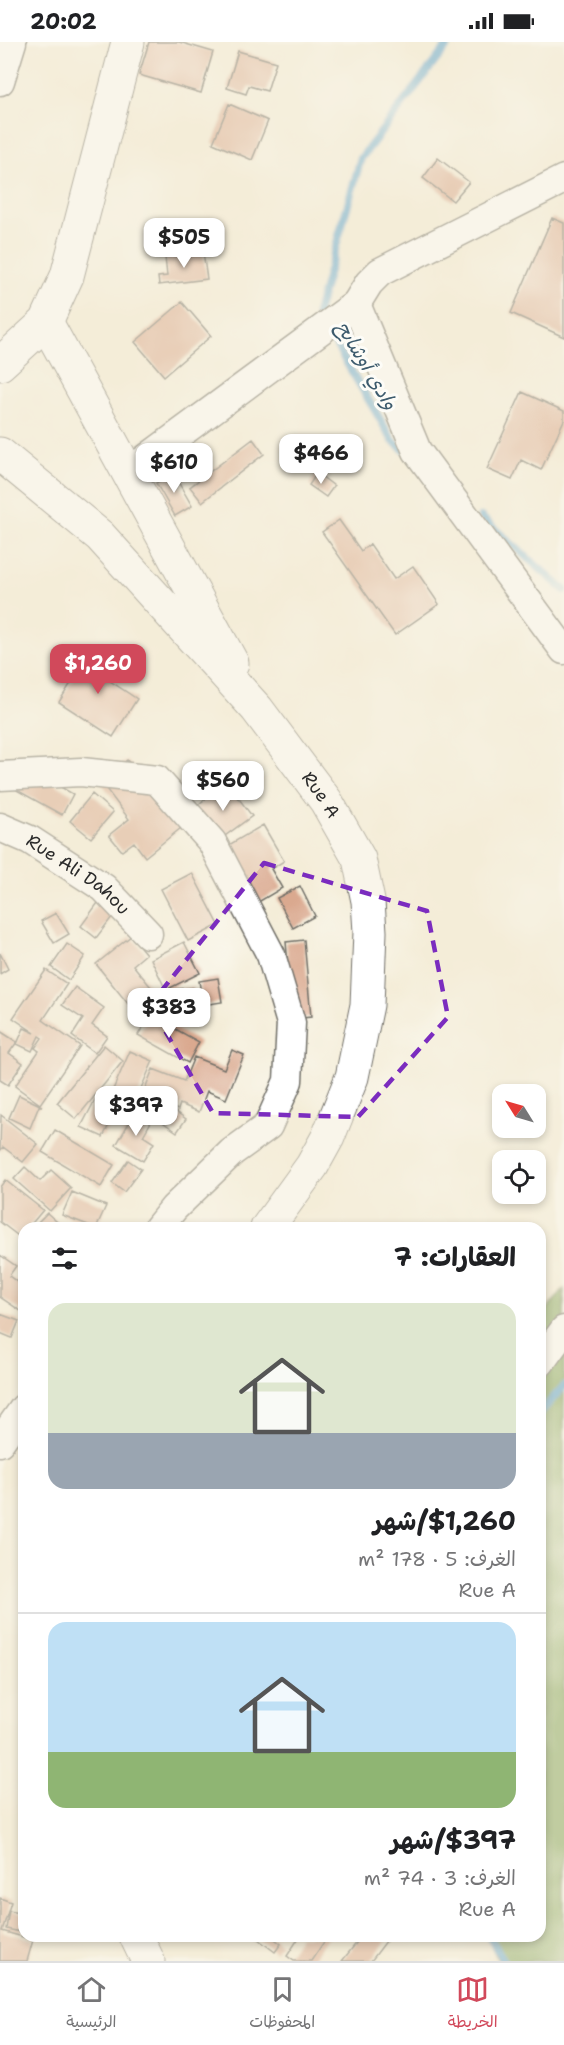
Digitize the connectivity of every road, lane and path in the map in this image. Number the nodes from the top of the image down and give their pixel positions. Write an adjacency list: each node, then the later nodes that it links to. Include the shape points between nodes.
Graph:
1 (3, 42): 4 (street)
2 (12, 42): 5 (street)
3 (128, 42): 8 (street, via 78,244)
4 (0, 46)
5 (0, 81)
6 (564, 179): 7 (street, via 381,272)
7 (356, 304): 11 (street); 12 (street, via 417,451)
8 (46, 322): 9 (street); 11 (street)
9 (0, 364)
10 (0, 454): 13 (street, Rue A, via 100,536)
11 (128, 472): 13 (street)
12 (564, 650)
13 (257, 709): 18 (street, Rue A, via 345,831 358,859 370,932 367,1005 352,1077 312,1166)
14 (0, 776): 17 (street, via 81,772 157,780 212,842 271,955 291,1023 288,1081 268,1126 232,1152)
15 (0, 827): 16 (street, Rue Ali Dahou, via 30,840 104,888)
16 (148, 934)
17 (163, 1222)
18 (271, 1222)
19 (564, 1330): 20 (street)
20 (546, 1355)
21 (18, 1416): 22 (street)
22 (0, 1442)
23 (139, 1942): 24 (street)
24 (148, 1961)

